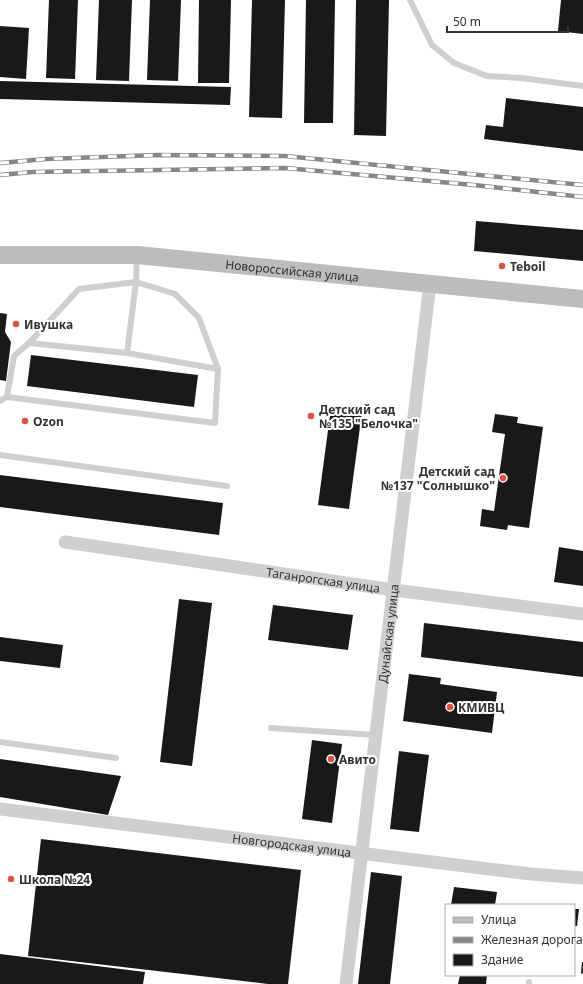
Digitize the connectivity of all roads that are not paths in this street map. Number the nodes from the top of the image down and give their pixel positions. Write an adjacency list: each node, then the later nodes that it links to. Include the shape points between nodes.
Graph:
1 (410, 0): 2 (lane, via 432,45 454,63 487,76)
2 (583, 86)
3 (0, 255): 4 (main road, Новороссийская улица)
4 (137, 255): 5 (lane); 6 (main road, Новороссийская улица)
5 (136, 282): 8 (lane, via 79,289); 9 (lane); 10 (lane, via 175,294 199,318)
6 (430, 283): 7 (main road, Новороссийская улица); 16 (street, Дунайская улица)
7 (583, 299)
8 (29, 343): 9 (lane); 11 (lane, via 14,356)
9 (127, 353): 10 (lane)
10 (218, 369): 11 (lane, via 215,423)
11 (7, 397): 12 (lane)
12 (0, 401)
13 (0, 455): 14 (lane)
14 (227, 486)
15 (65, 542): 16 (street, Таганрогская улица)
16 (394, 590): 17 (street, Таганрогская улица); 19 (street, Дунайская улица)
17 (583, 614)
18 (271, 728): 19 (lane)
19 (375, 735): 23 (street, Дунайская улица)
20 (0, 742): 21 (lane)
21 (116, 758)
22 (0, 808): 23 (street, Новгородская улица)
23 (361, 852): 24 (street, Новгородская улица, via 531,874); 25 (street, Дунайская улица)
24 (583, 878)
25 (346, 984)

